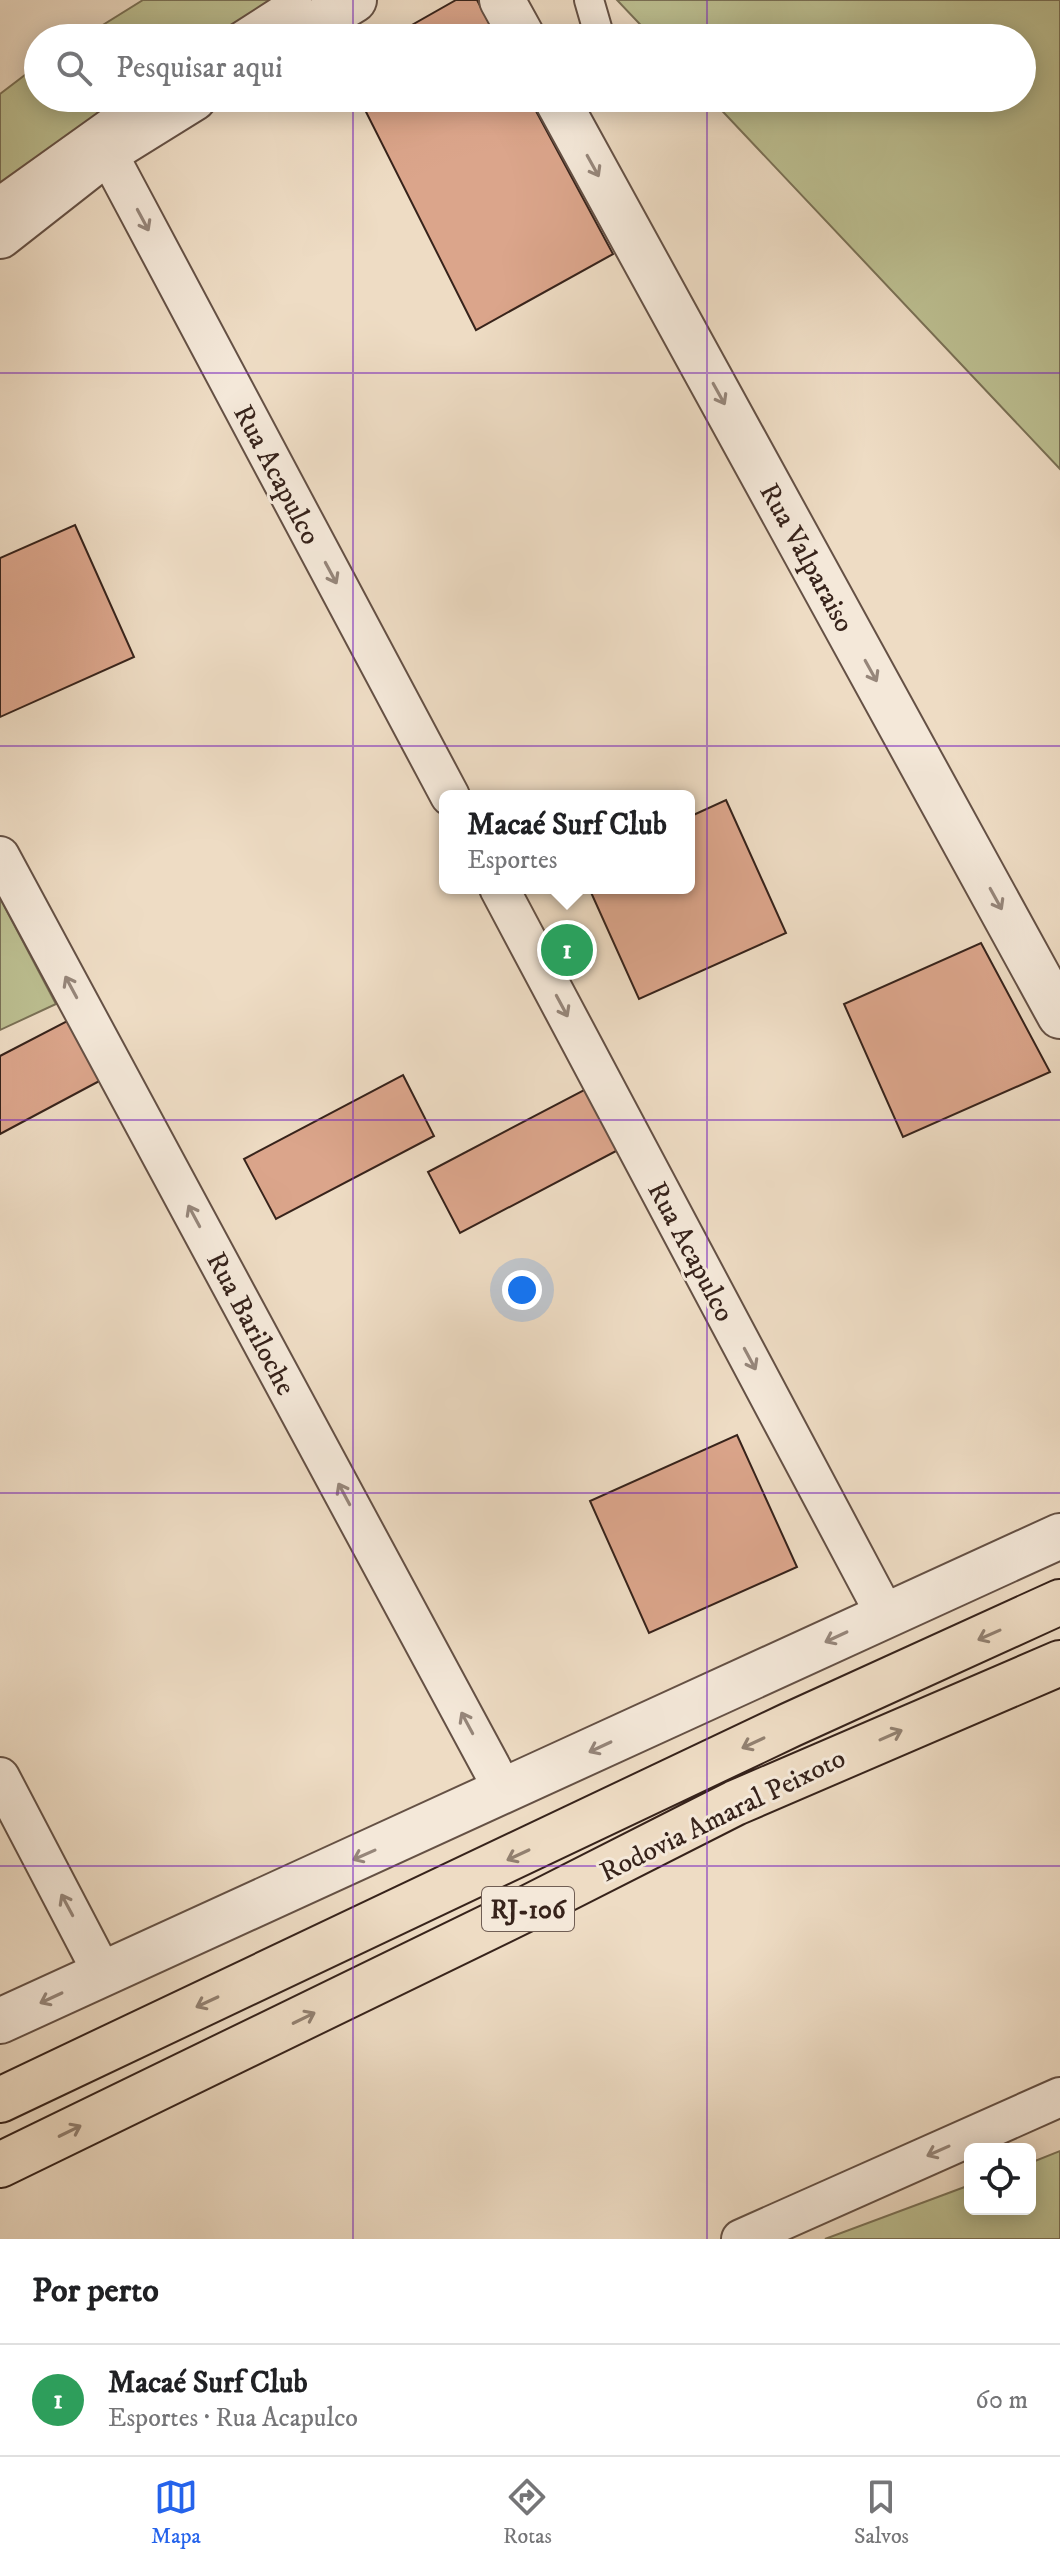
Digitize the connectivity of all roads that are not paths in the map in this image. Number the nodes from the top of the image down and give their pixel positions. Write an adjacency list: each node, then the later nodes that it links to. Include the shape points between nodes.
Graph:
1 (297, 0): 5 (street)
2 (354, 0): 6 (street)
3 (502, 0): 7 (street)
4 (589, 0): 8 (street)
5 (260, 24)
6 (315, 24)
7 (515, 24)
8 (596, 24)
9 (124, 112): 13 (street)
10 (171, 112): 12 (street)
11 (564, 112): 18 (street, Rua Valparaiso, one-way to 18)
12 (107, 152): 14 (street); 15 (street, Rua Acapulco, one-way to 15)
13 (0, 201)
14 (0, 236)
15 (447, 790)
16 (0, 856): 24 (street, Rua Bariloche, one-way to 16)
17 (502, 894): 21 (street, Rua Acapulco, one-way to 21)
18 (1060, 1016)
19 (1060, 1536): 21 (street)
20 (1060, 1602): 28 (highway, Rodovia Amaral Peixoto / RJ-106, one-way to 28)
21 (885, 1614): 24 (street, one-way to 24)
22 (1060, 1663): 29 (highway, Rodovia Amaral Peixoto / RJ-106, one-way to 22, via 735,1803)
23 (0, 1777): 25 (street, one-way to 23)
24 (504, 1791): 25 (street, one-way to 25)
25 (103, 1974): 26 (street, one-way to 26)
26 (0, 2021)
27 (1060, 2097): 30 (street, one-way to 30)
28 (0, 2100)
29 (0, 2165)
30 (741, 2239)

